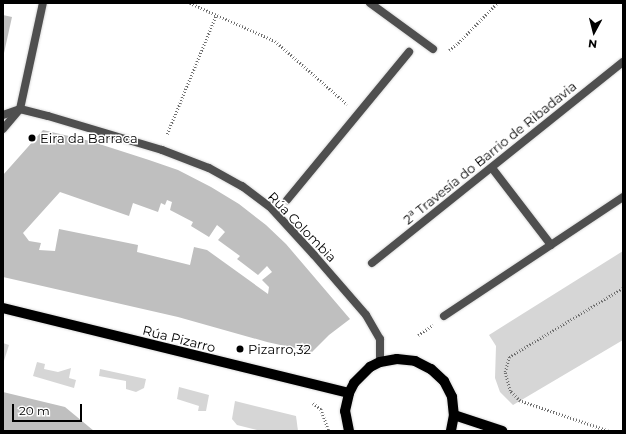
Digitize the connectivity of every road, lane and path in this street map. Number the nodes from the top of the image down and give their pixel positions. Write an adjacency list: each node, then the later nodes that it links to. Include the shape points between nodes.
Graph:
1 (43, 3): 9 (street)
2 (190, 3): 5 (path)
3 (370, 3): 6 (street)
4 (497, 3): 6 (path, via 458,44 448,50)
5 (216, 14): 10 (path, via 275,41); 13 (path)
6 (433, 49)
7 (409, 52): 10 (street)
8 (623, 62): 14 (street, 2ª Travesía do Barrio de Ribadavia)
9 (20, 109): 11 (street); 12 (street); 22 (street, Rúa Colombia, via 162,150 209,168 242,186 272,209 366,315 380,339)
10 (358, 114): 16 (street)
11 (3, 115)
12 (3, 129)
13 (167, 134)
14 (492, 168): 17 (street); 18 (street, 2ª Travesía do Barrio de Ribadavia)
15 (623, 197): 17 (street)
16 (287, 200)
17 (551, 245): 21 (street)
18 (372, 263)
19 (623, 288): 28 (path, via 508,357 505,372 510,391 520,402)
20 (3, 308): 23 (main road, Rúa Pizarro)
21 (444, 316)
22 (380, 362): 23 (main road, via 361,375); 24 (main road, via 397,359 415,361 431,369 447,387 452,398)
23 (349, 393): 25 (main road, via 345,411)
24 (454, 415): 26 (main road); 27 (main road)
25 (349, 431)
26 (451, 431)
27 (502, 431)
28 (608, 431)

